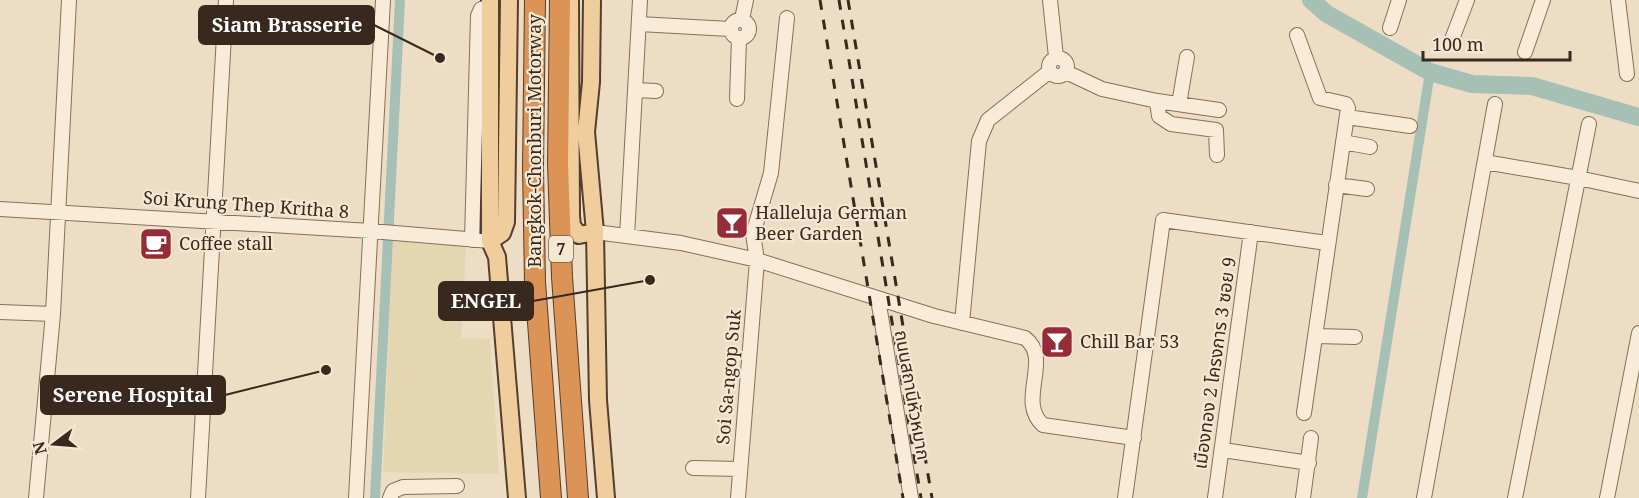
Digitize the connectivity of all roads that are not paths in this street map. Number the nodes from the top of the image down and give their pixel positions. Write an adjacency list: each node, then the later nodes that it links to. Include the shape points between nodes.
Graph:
1 (69, 0): 53 (street)
2 (226, 0): 54 (street)
3 (383, 0): 56 (street)
4 (509, 0): 41 (main road)
5 (535, 0): 84 (highway, Bangkok-Chonburi Motorway / 7, via 535,282)
6 (560, 0): 85 (highway, Bangkok-Chonburi Motorway / 7, via 558,187)
7 (570, 0): 57 (main road, via 572,226 579,236)
8 (580, 0): 42 (main road)
9 (592, 0): 42 (main road)
10 (640, 0): 19 (street)
11 (746, 0): 21 (street, via 742,19 750,28 747,36)
12 (1050, 0): 25 (street)
13 (1399, 0): 20 (street)
14 (1467, 0): 23 (street)
15 (1543, 0): 24 (street)
16 (1618, 0): 29 (street)
17 (493, 2): 40 (main road); 60 (street, via 481,9 478,16)
18 (787, 18): 63 (street, Soi Sa-ngop Suk, via 771,173 753,234)
19 (639, 24): 21 (street); 30 (street)
20 (1390, 28)
21 (735, 34): 32 (street)
22 (1297, 35): 37 (street, via 1316,92 1323,100 1346,104)
23 (1452, 42)
24 (1525, 52)
25 (1056, 57): 27 (street, via 1050,63); 28 (street, via 1066,62)
26 (1187, 57): 34 (street)
27 (1050, 71): 28 (street, via 1056,76); 67 (street, via 988,120 979,141)
28 (1066, 72): 33 (street, via 1102,89)
29 (1627, 74)
30 (635, 90): 31 (street); 59 (street)
31 (656, 91)
32 (737, 99)
33 (1157, 101): 34 (street); 45 (street, via 1159,116 1171,124 1216,130)
34 (1179, 104): 36 (street)
35 (1496, 104): 46 (street)
36 (1219, 110)
37 (1347, 117): 39 (street); 43 (street)
38 (1589, 124): 47 (street)
39 (1410, 126)
40 (490, 128): 41 (main road, via 499,133); 55 (main road)
41 (508, 129): 52 (main road)
42 (586, 132): 57 (main road)
43 (1342, 142): 44 (street); 48 (street)
44 (1370, 147)
45 (1217, 155)
46 (1485, 162): 47 (street); 92 (street)
47 (1578, 177): 50 (street); 93 (street)
48 (1336, 185): 49 (street); 62 (street)
49 (1367, 189)
50 (1639, 191)
51 (0, 209): 53 (street, Soi Krung Thep Kritha 8)
52 (507, 210): 55 (main road, via 500,219); 61 (main road, via 504,228)
53 (58, 212): 54 (street, Soi Krung Thep Kritha 8); 66 (street)
54 (214, 221): 56 (street, Soi Krung Thep Kritha 8); 80 (street)
55 (489, 221): 61 (main road)
56 (374, 231): 60 (street, Soi Krung Thep Kritha 8); 81 (street)
57 (595, 232): 59 (street); 86 (main road, via 598,399)
58 (1251, 232): 62 (street); 72 (street, via 1163,220); 74 (street, เมืองทอง 2 โครงการ 3 ซอย 9)
59 (627, 236): 63 (street)
60 (472, 240): 61 (street, Soi Krung Thep Kritha 8)
61 (490, 241): 83 (main road, via 496,256)
62 (1327, 243): 69 (street)
63 (757, 260): 64 (street); 77 (street, Soi Sa-ngop Suk)
64 (878, 298): 67 (street); 88 (street, ถนนสถานีหัวหมาก)
65 (0, 312): 66 (street)
66 (53, 314): 79 (street)
67 (962, 323): 72 (street, via 1025,338 1033,344 1036,353 1031,402 1034,417 1043,424)
68 (1639, 333): 94 (street)
69 (1316, 336): 70 (street); 71 (street)
70 (1355, 337)
71 (1304, 413)
72 (1134, 438): 89 (street)
73 (1311, 438): 75 (street)
74 (1222, 450): 75 (street); 90 (street, เมืองทอง 2 โครงการ 3 ซอย 9)
75 (1309, 463): 91 (street)
76 (693, 468): 77 (street)
77 (740, 469): 87 (street, Soi Sa-ngop Suk)
78 (457, 486): 82 (street, via 403,487 393,491)
79 (36, 498)
80 (198, 498)
81 (356, 498)
82 (390, 498)
83 (517, 498)
84 (550, 498)
85 (578, 498)
86 (606, 498)
87 (738, 498)
88 (911, 498)
89 (1125, 498)
90 (1215, 498)
91 (1304, 498)
92 (1424, 498)
93 (1515, 498)
94 (1607, 498)

